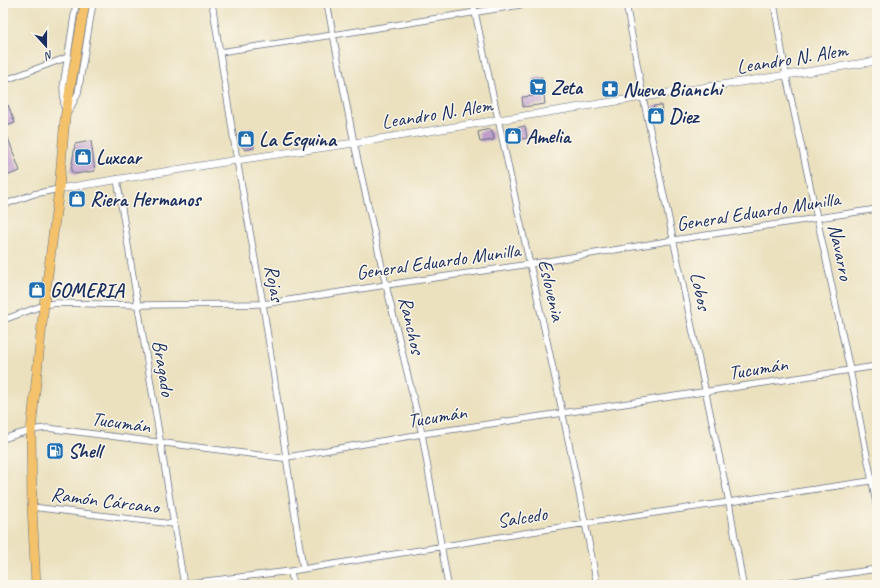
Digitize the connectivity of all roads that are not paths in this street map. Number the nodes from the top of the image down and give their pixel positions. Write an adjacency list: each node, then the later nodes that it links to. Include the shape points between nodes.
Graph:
1 (76, 3): 13 (street)
2 (85, 3): 18 (main road)
3 (93, 3): 18 (street, via 78,93)
4 (212, 3): 12 (street, Rojas)
5 (327, 3): 11 (street, Ranchos)
6 (474, 3): 10 (street, Eslovenia)
7 (533, 3): 10 (street)
8 (626, 3): 17 (street, Lobos)
9 (774, 3): 15 (street, Navarro)
10 (476, 12): 11 (street); 19 (street, Eslovenia)
11 (333, 35): 12 (street); 20 (street, Ranchos)
12 (220, 52): 21 (street, Rojas)
13 (68, 57): 16 (street); 18 (street, via 63,87)
14 (877, 62): 15 (street, Leandro N. Alem)
15 (786, 75): 17 (street, Leandro N. Alem); 26 (street, Navarro)
16 (3, 81)
17 (643, 97): 19 (street, Leandro N. Alem); 27 (street, Lobos)
18 (65, 118): 23 (main road)
19 (498, 120): 20 (street, Leandro N. Alem); 28 (street, Eslovenia)
20 (354, 143): 21 (street, Leandro N. Alem); 29 (street, Ranchos)
21 (237, 160): 22 (street, Leandro N. Alem); 30 (street, Rojas)
22 (117, 179): 23 (street, Leandro N. Alem); 32 (street, Bragado)
23 (59, 189): 24 (street, Leandro N. Alem, via 34,194); 31 (main road)
24 (3, 205)
25 (877, 209): 26 (street, General Eduardo Munilla)
26 (817, 218): 27 (street, General Eduardo Munilla); 35 (street, Navarro)
27 (674, 240): 28 (street, General Eduardo Munilla); 36 (street, Lobos)
28 (530, 264): 29 (street, General Eduardo Munilla); 37 (street, Eslovenia)
29 (386, 285): 30 (street, General Eduardo Munilla); 39 (street, Ranchos)
30 (263, 304): 32 (street, General Eduardo Munilla); 42 (street, Rojas)
31 (44, 305): 32 (street, General Eduardo Munilla); 33 (street, General Eduardo Munilla); 38 (main road)
32 (138, 305): 41 (street, Bragado)
33 (3, 320)
34 (877, 366): 35 (street, Tucumán)
35 (850, 370): 36 (street, Tucumán); 43 (street, Navarro)
36 (706, 392): 37 (street, Tucumán); 44 (street, Lobos)
37 (563, 413): 39 (street, Tucumán); 47 (street, Eslovenia)
38 (31, 431): 40 (street, Tucumán); 41 (street, Tucumán, via 47,428); 45 (main road)
39 (422, 434): 42 (street, Tucumán); 49 (street, Ranchos)
40 (3, 439)
41 (160, 443): 42 (street, Tucumán); 48 (street, Bragado)
42 (286, 457): 50 (street, Rojas)
43 (875, 480): 44 (street, Salcedo); 46 (street, Navarro)
44 (730, 502): 47 (street, Salcedo); 59 (street, Lobos)
45 (32, 507): 48 (street, Ramón Cárcano); 54 (main road)
46 (877, 508)
47 (586, 523): 49 (street, Salcedo); 58 (street, Eslovenia)
48 (174, 524): 53 (street, Bragado)
49 (441, 546): 50 (street, Salcedo); 57 (street, Ranchos)
50 (303, 569): 52 (street, Salcedo)
51 (877, 569): 60 (street)
52 (291, 571): 53 (street, Salcedo); 56 (street)
53 (184, 584): 55 (street, Salcedo)
54 (36, 585)
55 (173, 585)
56 (293, 585)
57 (448, 585)
58 (597, 585)
59 (743, 585)
60 (768, 585)

